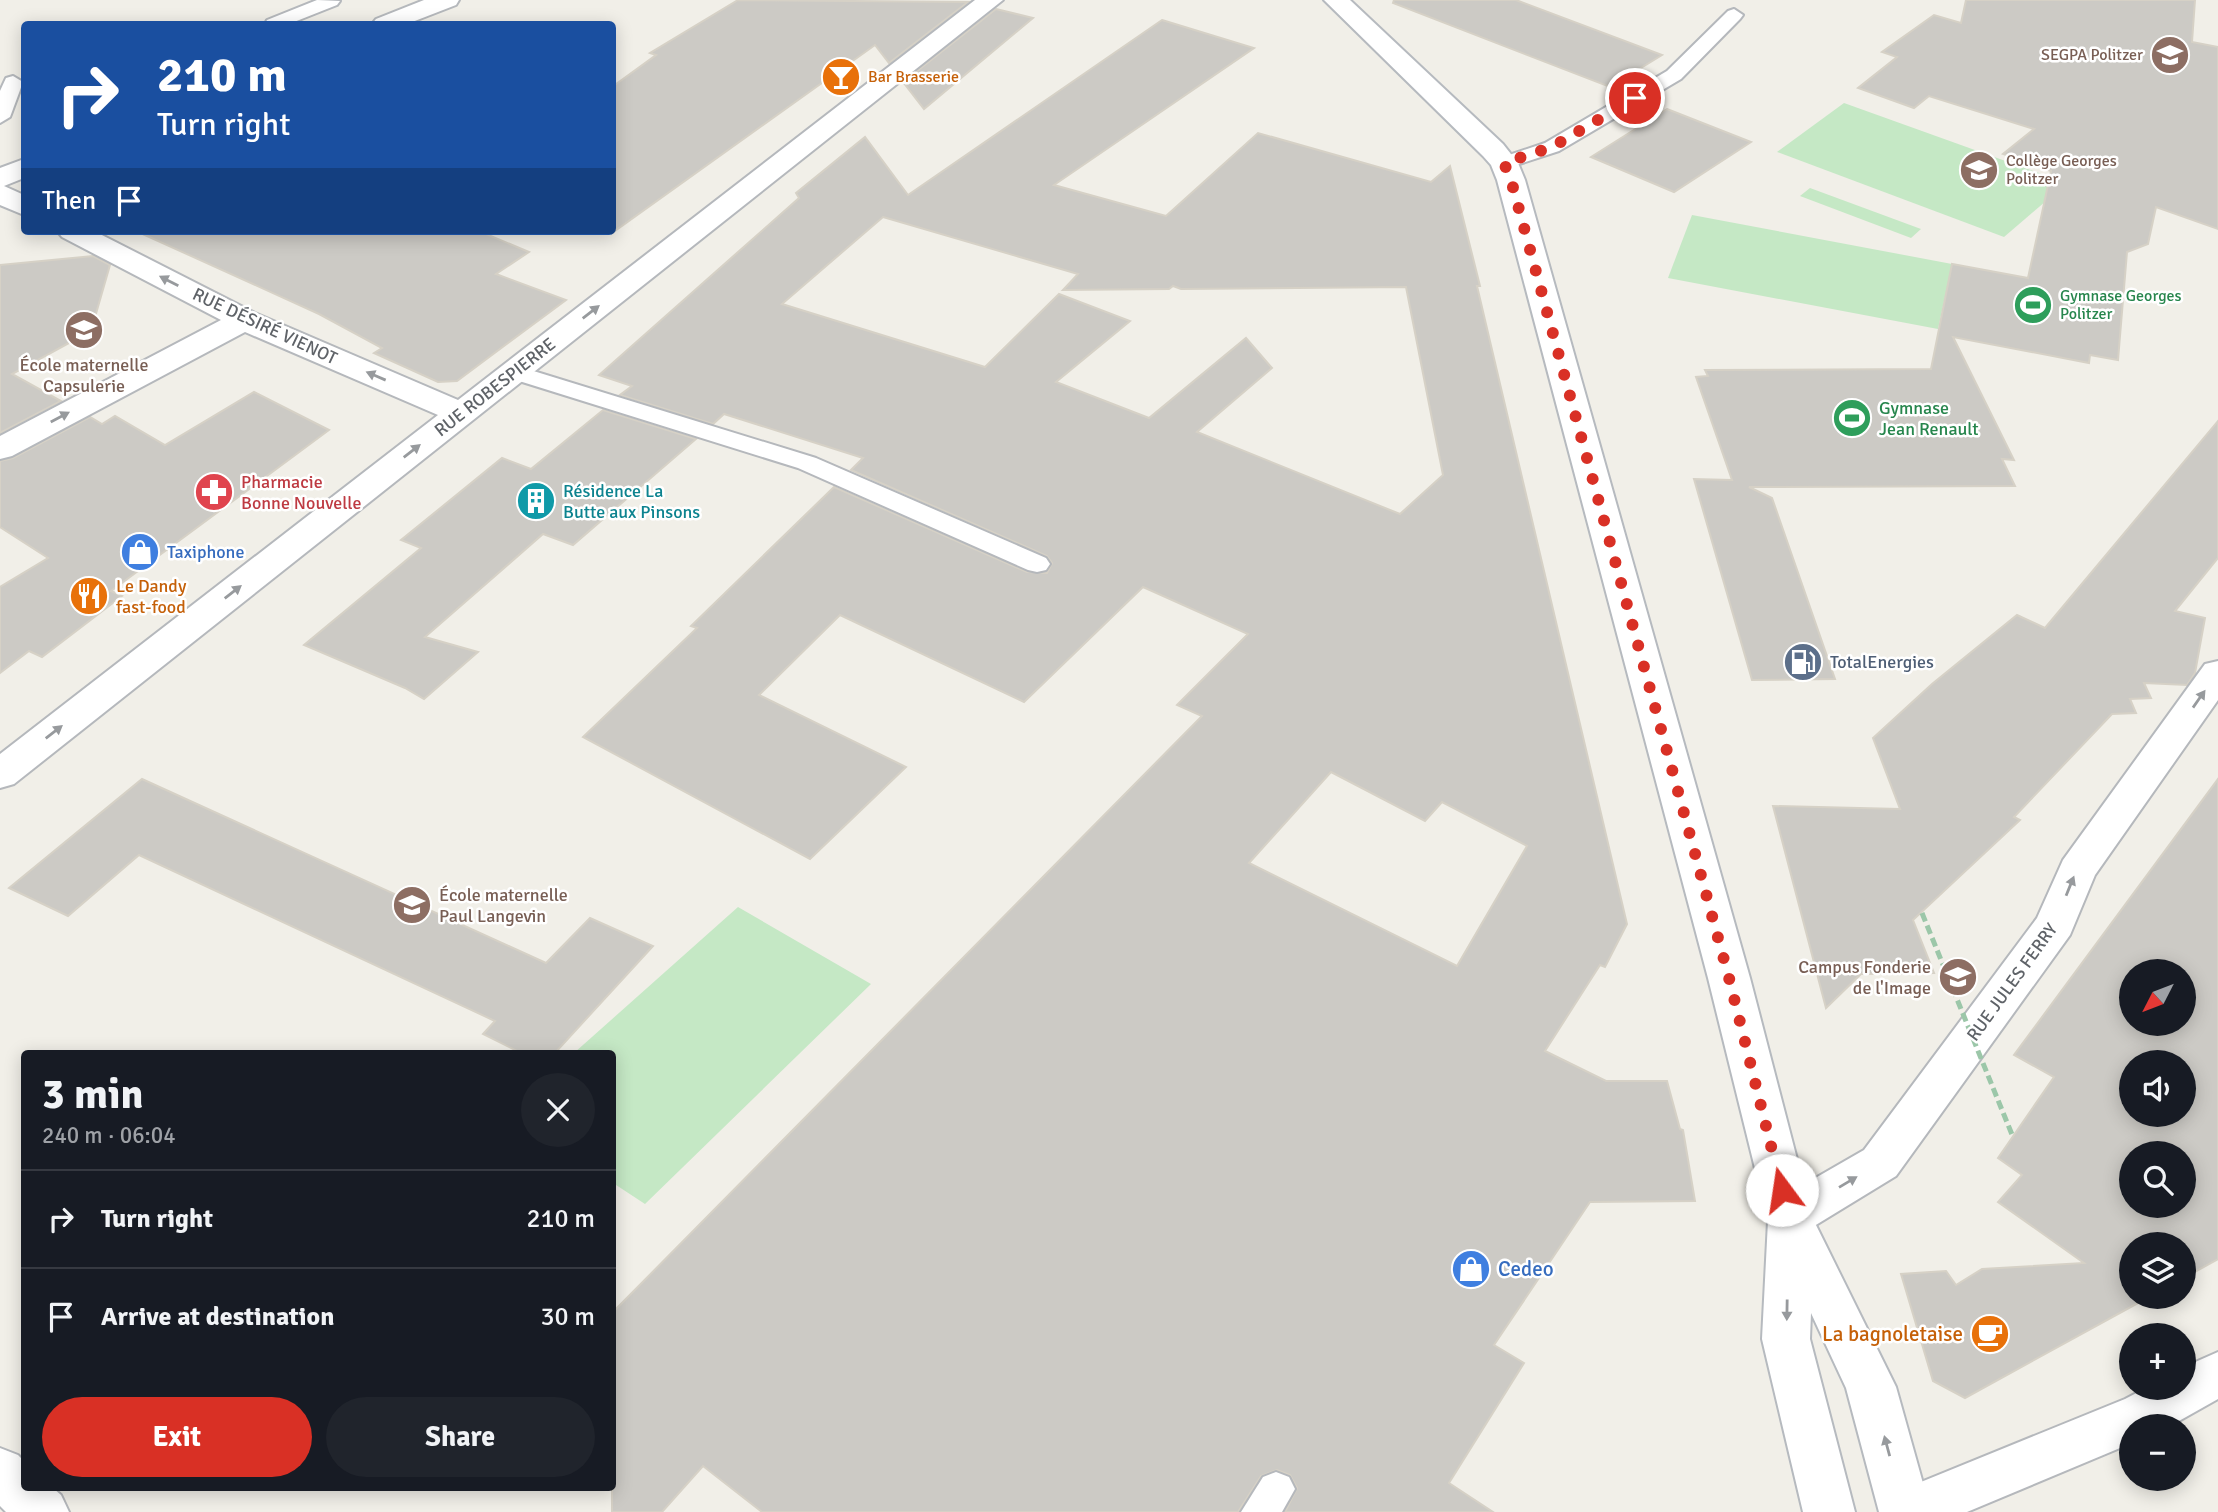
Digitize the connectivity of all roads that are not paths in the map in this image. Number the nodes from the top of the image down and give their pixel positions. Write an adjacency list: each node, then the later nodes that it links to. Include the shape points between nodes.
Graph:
1 (447, 0): 7 (street)
2 (991, 0): 18 (street, RUE ROBESPIERRE, one-way to 2)
3 (1336, 0): 11 (street)
4 (331, 1): 6 (lane)
5 (1734, 15): 11 (lane, via 1674,75 1552,147)
6 (281, 21)
7 (392, 21)
8 (13, 82): 10 (lane)
9 (21, 107): 10 (lane)
10 (1, 114)
11 (1504, 163): 24 (street, via 1729,978)
12 (21, 169): 13 (street)
13 (0, 180)
14 (0, 194): 15 (street)
15 (21, 204)
16 (80, 235): 17 (street, RUE DÉSIRÉ VIENOT, one-way to 16)
17 (244, 320): 19 (street, RUE DÉSIRÉ VIENOT, one-way to 17); 20 (street, one-way to 17)
18 (514, 372): 19 (street, RUE ROBESPIERRE); 21 (lane, via 807,463)
19 (461, 413): 23 (street, RUE ROBESPIERRE, one-way to 19)
20 (0, 449)
21 (1037, 564)
22 (2218, 673): 24 (street, RUE JULES FERRY, one-way to 22, via 1881,1163 2055,924 2077,870)
23 (0, 774)
24 (1789, 1217): 28 (street, one-way to 28, via 1786,1339); 29 (street, one-way to 24, via 1871,1387)
25 (2218, 1374): 29 (street, via 2143,1415)
26 (0, 1472): 27 (street)
27 (43, 1512)
28 (1829, 1512)
29 (1906, 1512)

